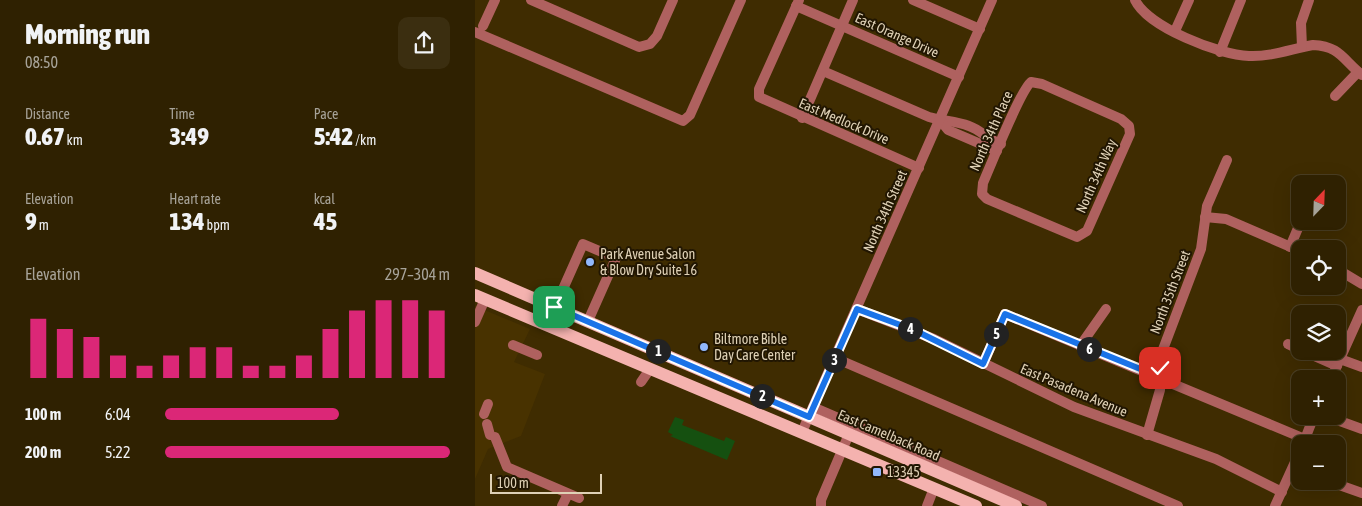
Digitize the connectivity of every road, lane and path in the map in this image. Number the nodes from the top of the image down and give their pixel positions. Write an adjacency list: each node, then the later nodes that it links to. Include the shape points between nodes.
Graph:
1 (495, 0): 14 (street)
2 (531, 0): 3 (street, via 639,46 650,44 657,36)
3 (673, 0)
4 (741, 0): 14 (street, via 690,115 683,120)
5 (853, 0): 13 (street)
6 (913, 0): 15 (street)
7 (992, 0): 15 (street, North 34th Street)
8 (1135, 0): 16 (street, via 1150,19)
9 (1189, 0): 16 (street)
10 (1241, 0): 18 (street)
11 (1309, 0): 17 (street, via 1301,23)
12 (798, 3): 13 (street, East Orange Drive); 24 (street, East Medlock Drive, via 759,88 759,98)
13 (843, 26): 19 (street); 21 (street, East Orange Drive)
14 (479, 29)
15 (980, 29): 21 (street, North 34th Street)
16 (1175, 32): 18 (street)
17 (1302, 47): 18 (street, via 1265,56); 20 (street, via 1330,47 1342,54)
18 (1220, 52)
19 (823, 71): 24 (street); 25 (street)
20 (1360, 74): 23 (street)
21 (959, 77): 25 (street, North 34th Street)
22 (1031, 82): 28 (street, North 34th Place); 31 (street, North 34th Way, via 1121,119 1129,126 1130,134 1082,235 1072,236)
23 (1335, 96)
24 (802, 118): 30 (street, East Medlock Drive)
25 (940, 120): 26 (street); 27 (street, via 947,130); 30 (street, North 34th Street)
26 (969, 126): 27 (street); 28 (street)
27 (965, 137): 28 (street)
28 (999, 147): 31 (street, North 34th Place, via 983,183)
29 (1227, 160): 32 (street, North 35th Street)
30 (919, 168): 39 (street, North 34th Street)
31 (982, 194)
32 (1205, 217): 33 (street, via 1226,219); 56 (street, North 35th Street, via 1201,249 1162,352)
33 (1291, 247)
34 (475, 273): 38 (main road, East Camelback Road)
35 (1346, 274): 36 (street)
36 (1362, 284)
37 (480, 297): 43 (street); 44 (main road)
38 (554, 307): 42 (main road, East Camelback Road); 42 (street, via 583,244 591,247 615,258); 44 (street)
39 (857, 309): 49 (street, North 34th Street); 52 (street, East Pasadena Avenue, via 914,330)
40 (1106, 309): 46 (street)
41 (1362, 310): 51 (street)
42 (588, 321): 47 (main road, East Camelback Road)
43 (475, 322)
44 (547, 325): 54 (main road)
45 (513, 345): 48 (street)
46 (1080, 346): 52 (street, via 1005,314); 56 (street)
47 (658, 351): 54 (main road); 59 (main road, East Camelback Road)
48 (537, 355)
49 (835, 358): 59 (street, North 34th Street); 80 (street)
50 (1330, 360): 51 (street)
51 (1339, 363): 53 (street); 55 (street)
52 (983, 364): 64 (street, East Pasadena Avenue, via 1074,407)
53 (1362, 367)
54 (650, 369): 57 (street); 62 (main road)
55 (1336, 370)
56 (1160, 377): 64 (street, North 35th Street, via 1156,408); 65 (street)
57 (641, 382)
58 (488, 404): 72 (street, via 486,419 507,467)
59 (811, 412): 62 (street, North 34th Street); 63 (main road, East Camelback Road); 75 (street, East Camelback Road)
60 (1346, 423): 61 (street)
61 (1362, 429)
62 (802, 432): 66 (main road)
63 (849, 434): 66 (street); 75 (main road, East Camelback Road)
64 (1147, 435): 70 (street, East Pasadena Avenue, via 1216,459)
65 (1291, 435)
66 (843, 448): 69 (main road); 77 (street)
67 (1291, 478): 70 (street)
68 (1346, 487): 71 (street)
69 (934, 488): 74 (street); 78 (main road)
70 (1281, 492): 81 (street)
71 (1362, 493)
72 (568, 494): 73 (street); 76 (street)
73 (579, 498)
74 (928, 503)
75 (1023, 504): 79 (street, East Camelback Road)
76 (563, 506)
77 (821, 506)
78 (976, 506)
79 (1042, 506)
80 (1178, 506)
81 (1275, 506)

